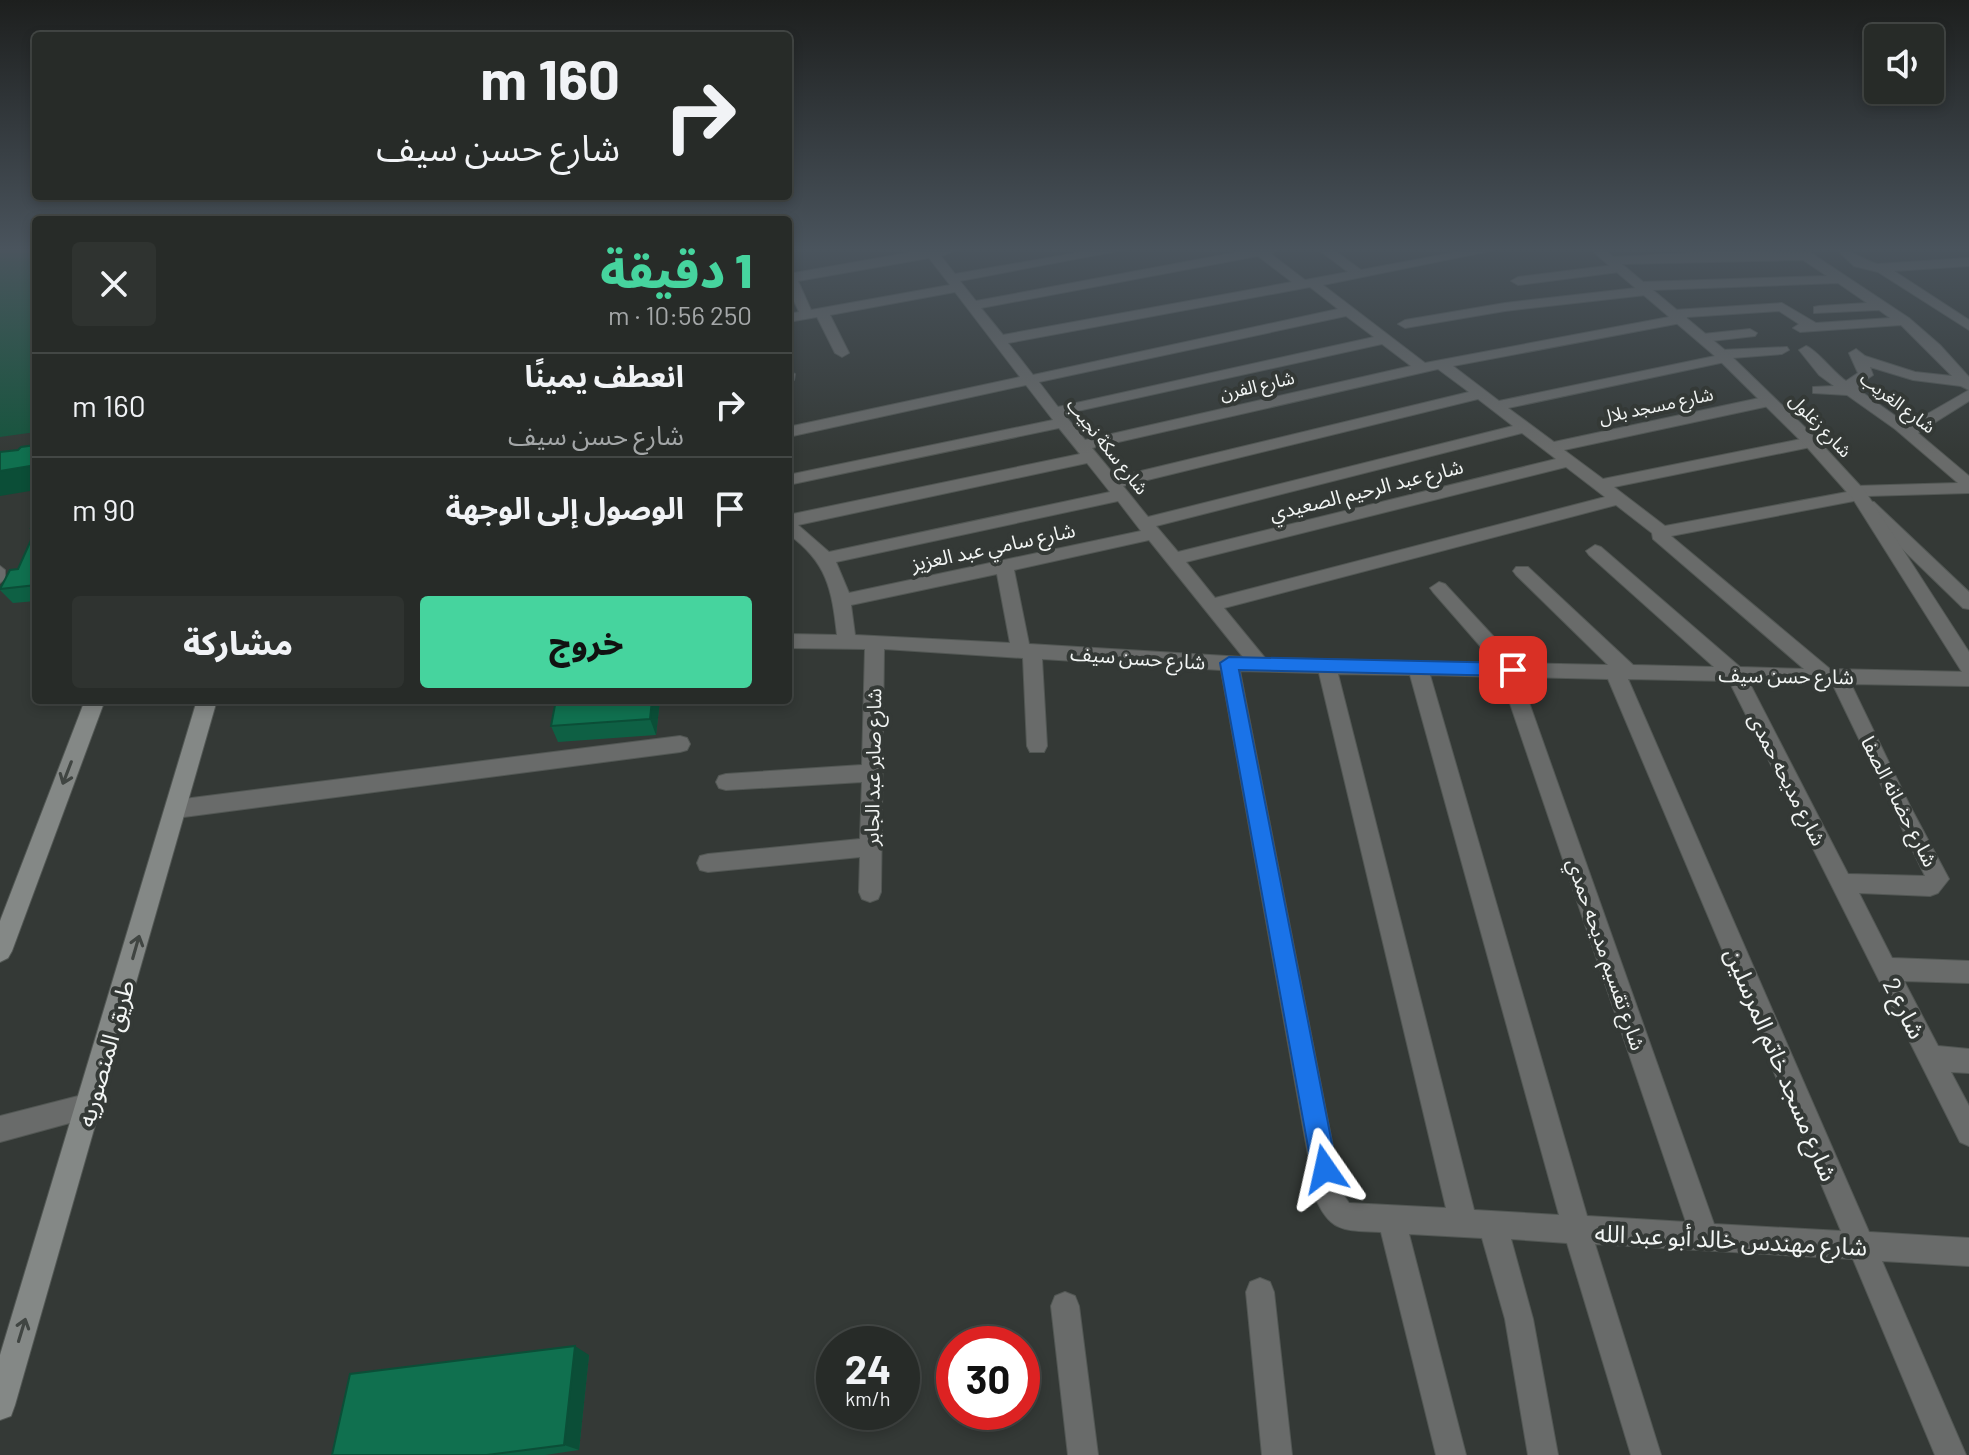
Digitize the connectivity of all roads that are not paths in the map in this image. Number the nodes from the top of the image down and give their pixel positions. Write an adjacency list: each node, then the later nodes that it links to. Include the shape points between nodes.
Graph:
1 (818, 318): 21 (street)
2 (984, 318): 18 (street, شارع سكة نجيب)
3 (1122, 318): 18 (street)
4 (1316, 318): 25 (street)
5 (1358, 318): 17 (street)
6 (1441, 318): 12 (street)
7 (1669, 318): 23 (street, شارع الفرن)
8 (1680, 318): 16 (street, شارع زغلول)
9 (1800, 318): 13 (street, شارع الفرن)
10 (1899, 318): 11 (street)
11 (1904, 321): 13 (street); 26 (street)
12 (1405, 324)
13 (1813, 327): 14 (street)
14 (1796, 328)
15 (1750, 333): 16 (street)
16 (1703, 338): 22 (street, شارع زغلول)
17 (1385, 339): 24 (street); 32 (street)
18 (1001, 340): 25 (street, شارع سكة نجيب)
19 (1782, 350): 22 (street)
20 (1806, 350): 28 (street, شارع الغريب, via 1816,365)
21 (842, 353)
22 (1723, 356): 30 (street, شارع زغلول); 31 (street)
23 (1441, 364): 24 (street, شارع الفرن); 29 (street)
24 (1422, 368): 38 (street, شارع الفرن)
25 (1027, 378): 32 (street, شارع سكة نجيب); 34 (street)
26 (1968, 388): 28 (street, via 1858,356 1866,375 1853,382); 35 (street)
27 (1818, 390): 28 (street)
28 (1851, 391): 35 (street, شارع الغريب)
29 (1480, 394): 31 (street); 43 (street)
30 (1769, 401): 36 (street, شارع زغلول); 37 (street, شارع مسجد بلال)
31 (1495, 406): 33 (street)
32 (1058, 418): 38 (street, شارع سكة نجيب); 40 (street)
33 (1525, 428): 37 (street); 48 (street, شارع سامي عبد العزيز)
34 (792, 431)
35 (1908, 433): 42 (street, شارع الغريب)
36 (1811, 442): 41 (street); 44 (street, شارع زغلول)
37 (1551, 448): 39 (street)
38 (1086, 451): 43 (street, شارع سكة نجيب); 46 (street, شارع الفرن)
39 (1568, 461): 41 (street); 52 (street, شارع عبد الرحيم الصعيدي)
40 (792, 479)
41 (1600, 485): 45 (street)
42 (1969, 486): 44 (street)
43 (1117, 489): 48 (street, شارع سكة نجيب); 51 (street)
44 (1858, 495): 49 (street); 59 (street); 68 (street, شارع زغلول)
45 (1618, 499): 49 (street); 60 (street)
46 (792, 522)
47 (792, 526): 51 (street)
48 (1149, 528): 52 (street, شارع سكة نجيب); 53 (street, شارع سامي عبد العزيز)
49 (1662, 532): 73 (street, via 1661,538)
50 (1595, 551): 72 (street)
51 (827, 558): 58 (street)
52 (1174, 559): 60 (street, شارع سكة نجيب)
53 (1004, 566): 58 (street, شارع سامي عبد العزيز); 64 (street)
54 (0, 570): 56 (lane)
55 (1522, 571): 71 (street)
56 (0, 579)
57 (1439, 588): 70 (street)
58 (842, 601): 62 (street)
59 (1969, 603)
60 (1212, 605): 66 (street, شارع سكة نجيب)
61 (792, 641): 62 (street, شارع حسن سيف)
62 (847, 642): 63 (street, شارع حسن سيف)
63 (875, 642): 64 (street, شارع حسن سيف); 79 (street, شارع صابر عبد الجابر)
64 (1026, 650): 65 (street, شارع حسن سيف); 78 (street)
65 (1229, 663): 66 (street, شارع حسن سيف); 94 (street, شارع مهندس خالد أبو عبد الله, via 1330,1199 1349,1218)
66 (1260, 665): 67 (street, شارع حسن سيف)
67 (1327, 666): 69 (street, شارع حسن سيف); 95 (street)
68 (1969, 667)
69 (1418, 668): 70 (street, شارع حسن سيف); 96 (street)
70 (1510, 670): 71 (street, شارع حسن سيف); 97 (street, شارع تقسيم مديحه حمدي)
71 (1622, 672): 72 (street, شارع حسن سيف); 98 (street, شارع مسجد خاتم المرسلين)
72 (1735, 674): 73 (street, شارع حسن سيف); 84 (street, شارع مديحه حمدى)
73 (1831, 676): 74 (street, شارع حسن سيف); 84 (street, شارع حضانه الصفا, via 1938,879 1930,886)
74 (1969, 679)
75 (93, 704): 86 (main road, one-way to 86)
76 (206, 704): 81 (main road, طريق المنصوريه)
77 (680, 744): 81 (street)
78 (1037, 746)
79 (872, 773): 80 (street); 82 (street, شارع صابر عبد الجابر)
80 (726, 782)
81 (176, 809): 91 (main road, طريق المنصوريه, one-way to 81)
82 (870, 847): 83 (street); 85 (street, شارع صابر عبد الجابر)
83 (708, 863)
84 (1841, 883): 87 (street, شارع 2)
85 (870, 892)
86 (0, 951)
87 (1885, 969): 88 (street); 89 (street, شارع 2)
88 (1969, 972)
89 (1931, 1058): 90 (street); 93 (street, شارع 2)
90 (1969, 1061)
91 (90, 1106): 92 (street); 102 (main road, طريق المنصوريه, one-way to 91)
92 (0, 1129)
93 (1969, 1133)
94 (1392, 1221): 95 (street, شارع مهندس خالد أبو عبد الله); 105 (street)
95 (1479, 1225): 96 (street, شارع مهندس خالد أبو عبد الله); 106 (street, via 1519,1319)
96 (1577, 1231): 97 (street, شارع مهندس خالد أبو عبد الله); 107 (street)
97 (1705, 1238): 98 (street, شارع مهندس خالد أبو عبد الله)
98 (1860, 1246): 99 (street, شارع مهندس خالد أبو عبد الله); 108 (street, شارع مسجد خاتم المرسلين)
99 (1969, 1252)
100 (1260, 1292): 104 (street)
101 (1065, 1306): 103 (street)
102 (0, 1405)
103 (1083, 1455)
104 (1277, 1455)
105 (1451, 1455)
106 (1543, 1455)
107 (1646, 1455)
108 (1951, 1455)

